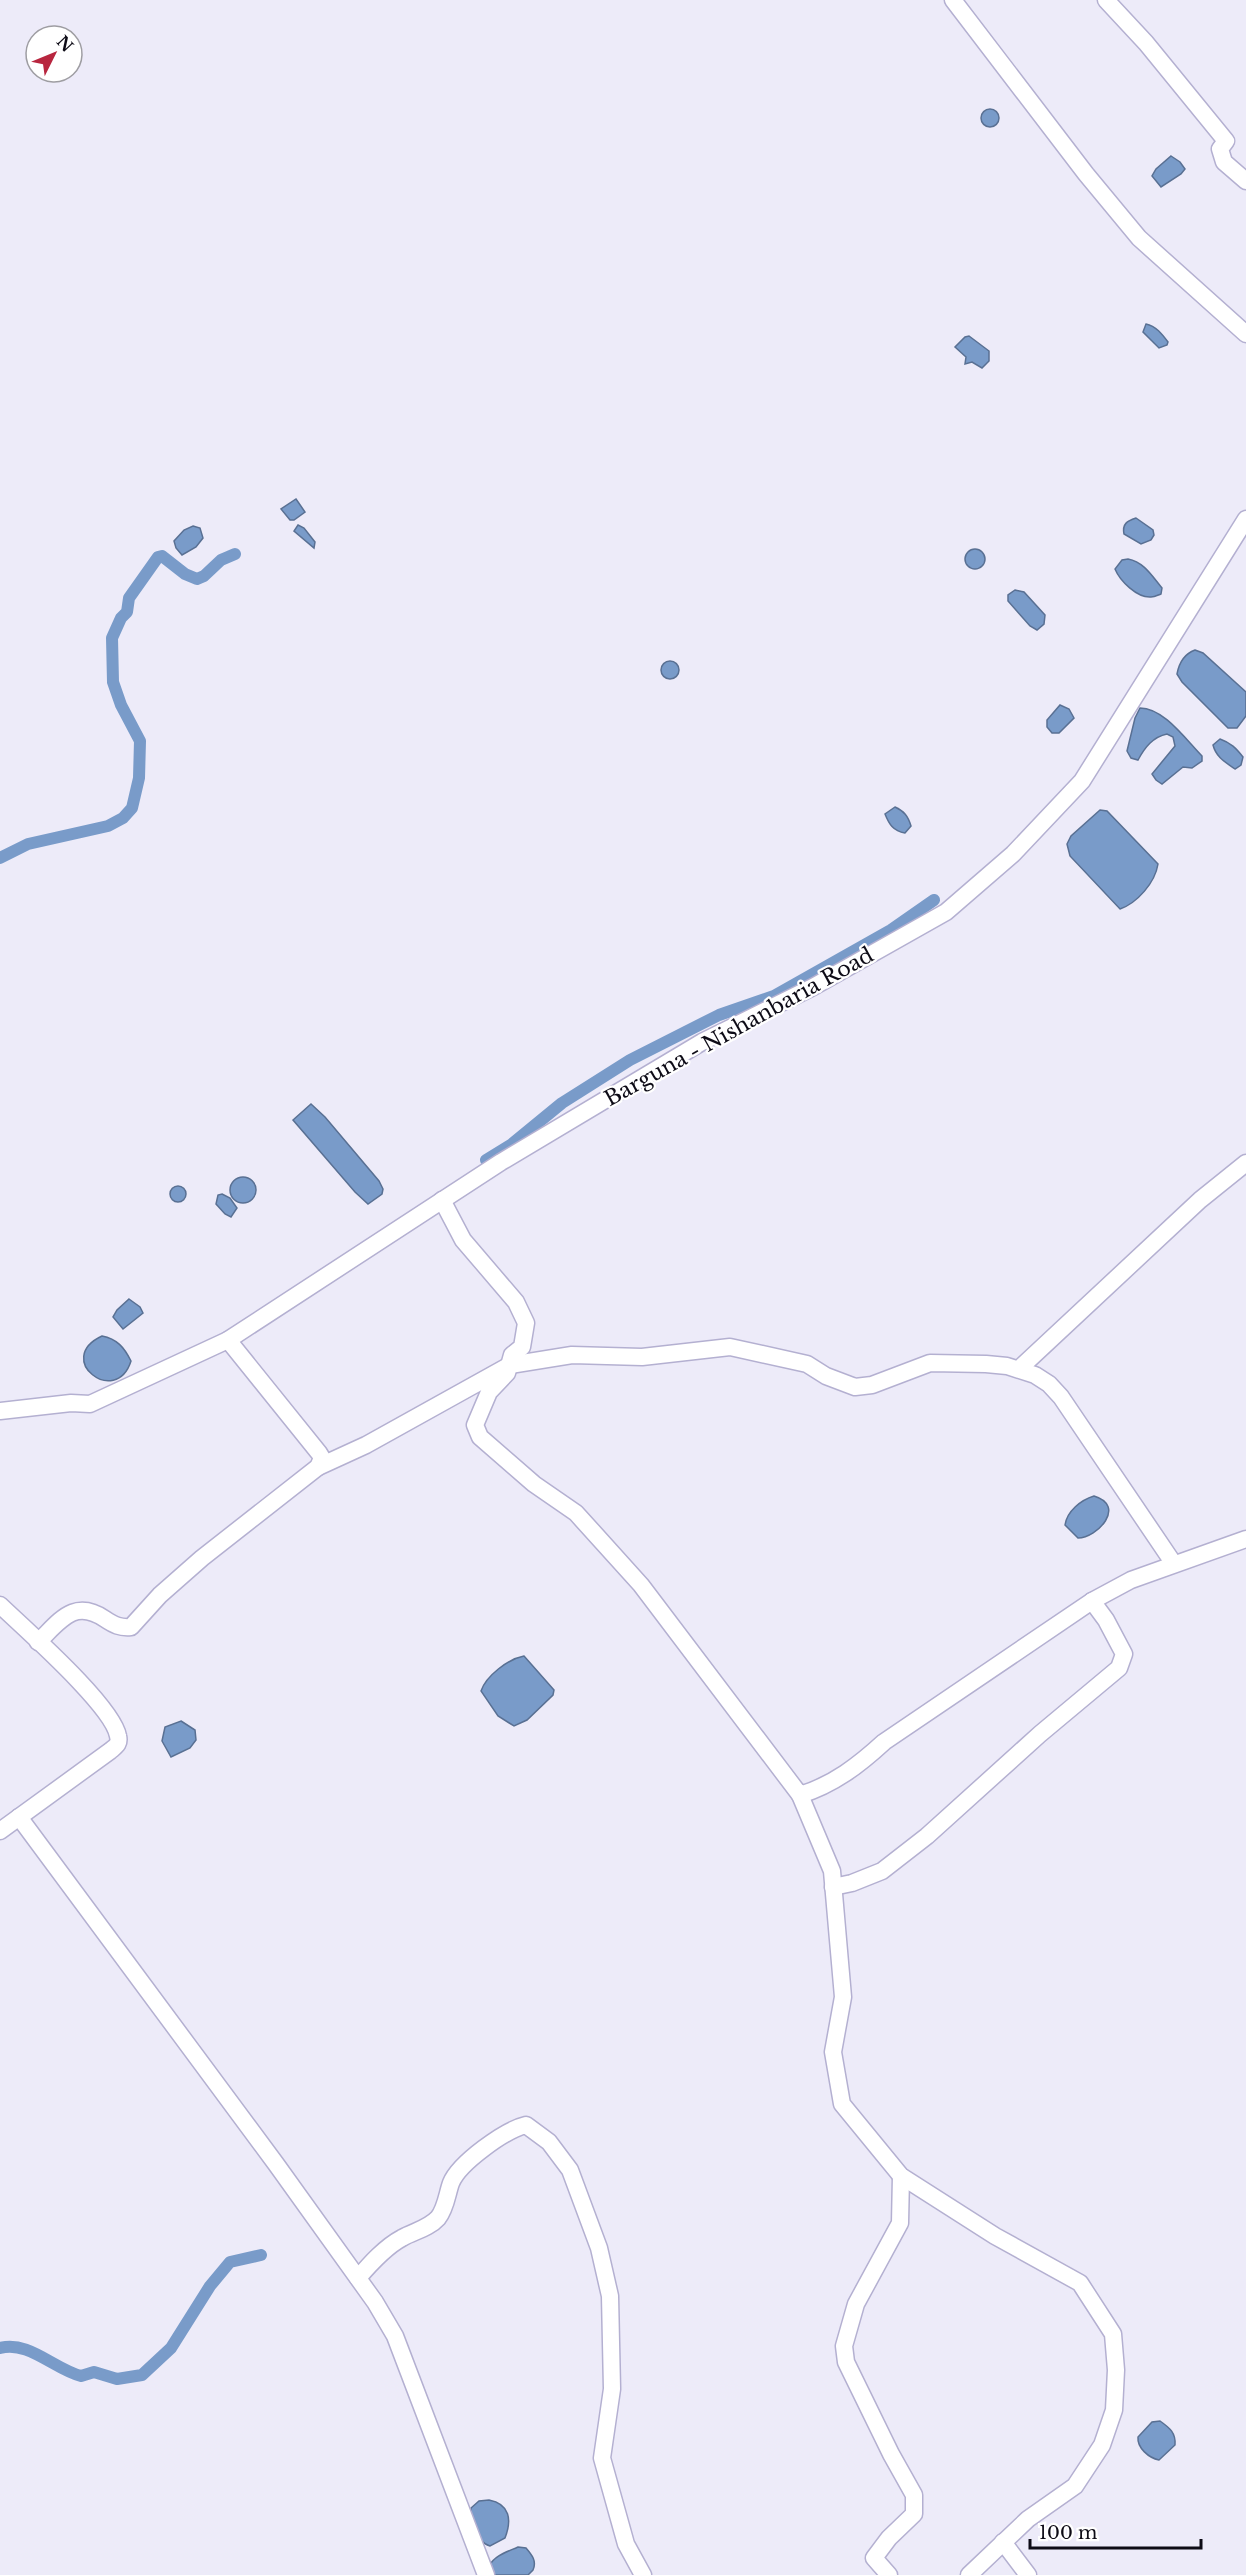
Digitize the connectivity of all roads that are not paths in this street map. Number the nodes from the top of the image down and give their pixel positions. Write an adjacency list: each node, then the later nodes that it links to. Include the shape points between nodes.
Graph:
1 (953, 0): 4 (street, via 1139,238)
2 (1106, 0): 3 (street, via 1226,141 1220,149 1224,162)
3 (1246, 181)
4 (1246, 334)
5 (1246, 519): 7 (street, Barguna - Nishanbaria Road, via 1082,781 1013,854 946,912 813,987 702,1042)
6 (1246, 1163): 10 (street, via 1200,1200)
7 (442, 1200): 8 (street, Barguna - Nishanbaria Road); 9 (street, via 463,1240 516,1302 526,1323 522,1347 512,1355)
8 (228, 1340): 11 (street, Barguna - Nishanbaria Road, via 90,1404); 12 (street, via 319,1453)
9 (510, 1365): 10 (street, via 572,1355 642,1357 730,1347 807,1364 855,1387 930,1363); 12 (street, via 366,1445); 18 (street, via 489,1392 475,1425 480,1437 534,1484 576,1513 612,1553 663,1613)
10 (1019, 1369): 14 (street, via 1049,1384 1061,1397)
11 (0, 1411)
12 (318, 1467): 17 (street, via 202,1558 131,1627 116,1626 90,1610 75,1610)
13 (1246, 1539): 14 (street)
14 (1174, 1563): 15 (street)
15 (1092, 1601): 18 (street, via 884,1742 861,1764 820,1789); 21 (street, via 1124,1654 1119,1668 882,1871)
16 (0, 1605): 17 (street)
17 (38, 1642): 19 (street, via 94,1697 119,1739 110,1751)
18 (800, 1795): 21 (street, via 832,1871)
19 (19, 1817): 20 (street); 23 (street)
20 (0, 1831)
21 (833, 1887): 22 (street, via 843,1996 833,2052 842,2104)
22 (901, 2176): 24 (street, via 995,2236 1080,2283 1113,2334 1114,2409 1102,2445 1075,2486); 27 (street, via 900,2223 856,2304 844,2346 846,2362 914,2495 914,2514 874,2558)
23 (358, 2278): 25 (street, via 394,2336); 26 (street, via 394,2243 426,2228 438,2217 452,2181 492,2141 512,2128 526,2125 549,2142 570,2170 581,2197 610,2296 612,2388 602,2458 626,2544)
24 (1003, 2542): 28 (street); 29 (street)
25 (486, 2575)
26 (643, 2575)
27 (889, 2575)
28 (969, 2575)
29 (1028, 2575)

